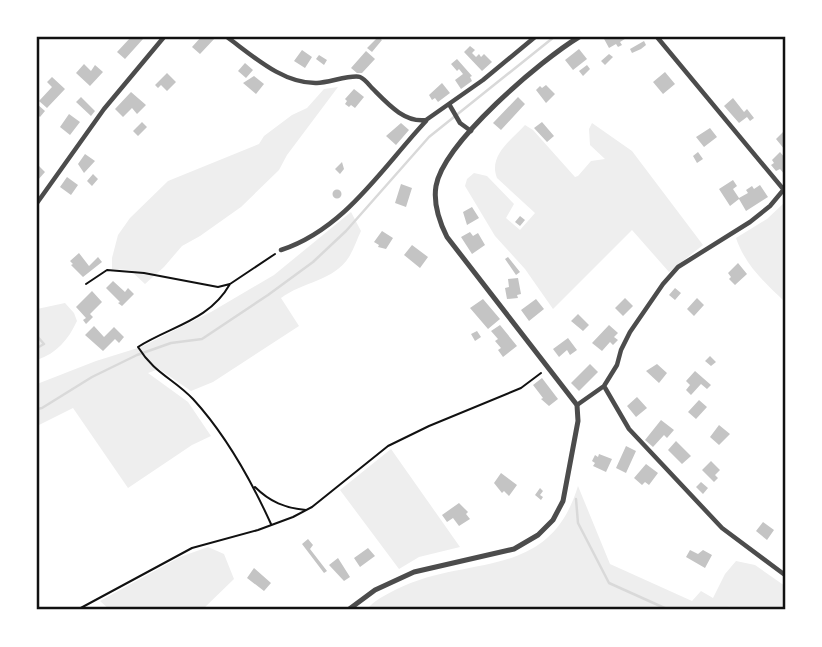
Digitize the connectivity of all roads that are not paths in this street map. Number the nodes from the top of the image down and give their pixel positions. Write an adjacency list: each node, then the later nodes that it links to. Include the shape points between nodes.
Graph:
1 (163, 37): 10 (street)
2 (227, 37): 7 (street, via 292,80 320,83 358,77 403,115)
3 (535, 37): 6 (street)
4 (579, 37): 8 (street, via 521,82)
5 (657, 37): 9 (street)
6 (450, 107): 7 (street); 8 (street)
7 (426, 120): 11 (street, via 348,211 312,237)
8 (471, 131): 13 (street, via 439,178 440,224)
9 (785, 189): 12 (street, via 750,222 671,274 630,332)
10 (37, 203)
11 (281, 250)
12 (604, 386): 13 (street); 14 (street, via 629,429 722,528)
13 (577, 405): 15 (street, via 563,501 538,536 514,549 404,576)
14 (785, 575)
15 (348, 610)

